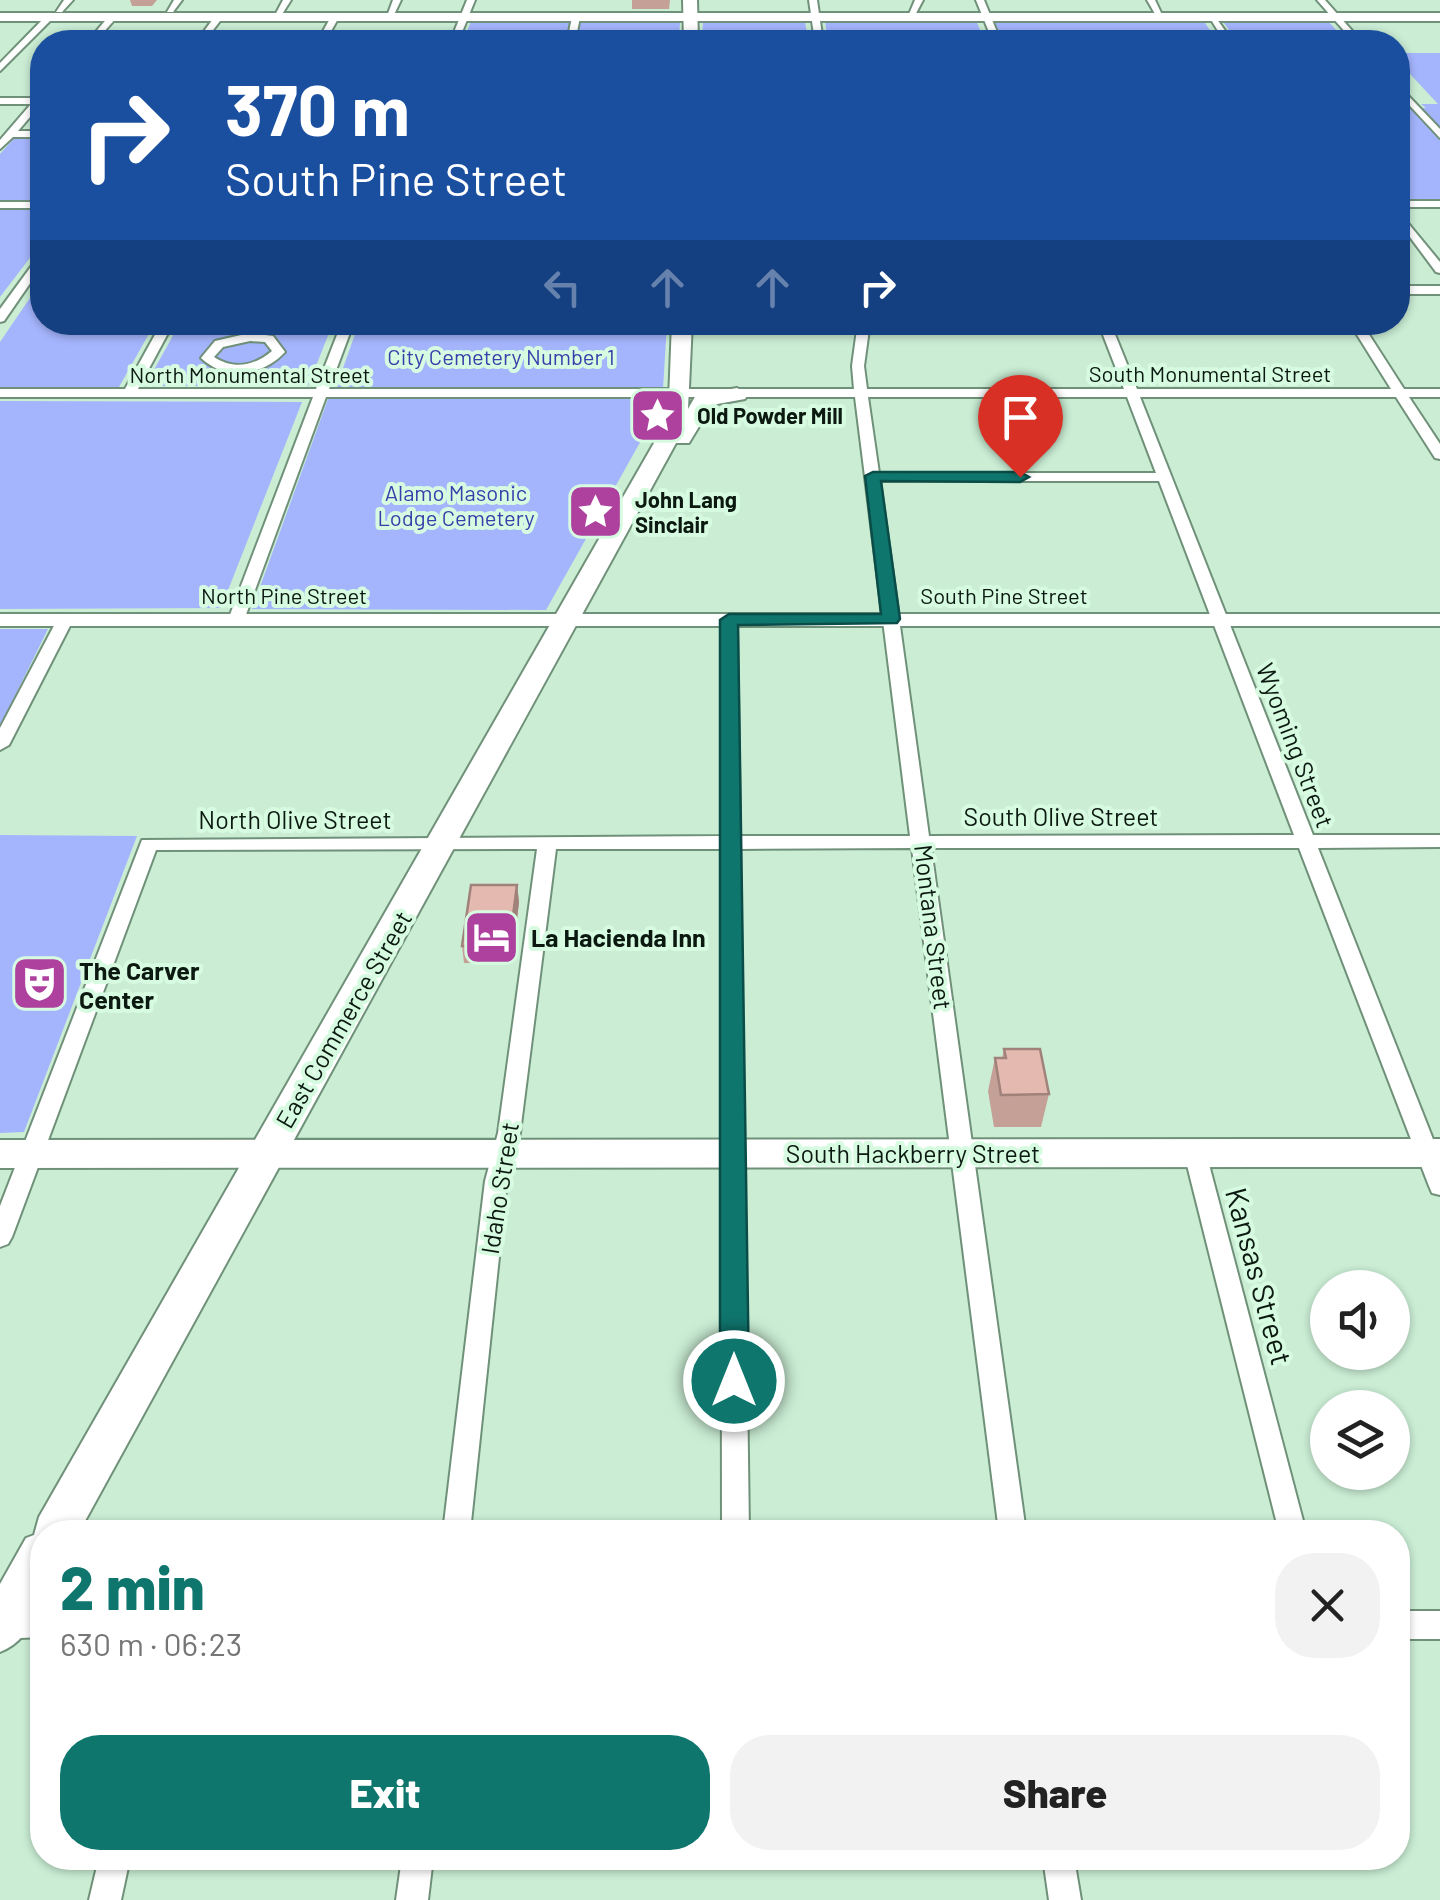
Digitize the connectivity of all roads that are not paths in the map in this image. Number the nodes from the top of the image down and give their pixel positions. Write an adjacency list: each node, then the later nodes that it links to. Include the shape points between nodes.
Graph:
1 (471, 0): 18 (street)
2 (690, 0): 25 (main road)
3 (813, 0): 26 (street)
4 (919, 0): 19 (street)
5 (980, 0): 20 (street)
6 (1150, 0): 21 (street)
7 (1322, 0): 23 (street)
8 (170, 6): 9 (main road); 10 (main road); 13 (main road); 15 (main road, via 158,15)
9 (56, 9): 12 (main road); 13 (main road); 27 (street)
10 (281, 9): 11 (main road); 16 (main road); 17 (main road)
11 (393, 10): 17 (main road); 18 (main road)
12 (0, 14)
13 (86, 14): 15 (main road)
14 (574, 14): 18 (main road); 25 (main road); 32 (street)
15 (116, 16): 16 (main road); 28 (street)
16 (219, 17): 29 (street)
17 (335, 17): 30 (street)
18 (465, 17): 31 (street)
19 (910, 17): 20 (main road); 26 (main road)
20 (987, 17): 21 (main road); 35 (street)
21 (1161, 17): 22 (main road)
22 (1210, 17): 23 (main road); 36 (street)
23 (1336, 17): 24 (main road); 37 (street)
24 (1440, 17)
25 (691, 18): 26 (main road); 33 (main road)
26 (816, 18): 34 (street)
27 (36, 30)
28 (103, 30)
29 (209, 30)
30 (328, 30)
31 (459, 30)
32 (572, 30)
33 (691, 30)
34 (818, 30)
35 (992, 30)
36 (1220, 30)
37 (1347, 30)
38 (30, 36): 39 (street)
39 (0, 68)
40 (30, 100): 41 (street)
41 (0, 101)
42 (1410, 102): 43 (street)
43 (1413, 106): 47 (street)
44 (30, 112): 45 (street)
45 (11, 134): 46 (street); 48 (street)
46 (30, 134)
47 (1440, 136)
48 (0, 146)
49 (1410, 204): 50 (street)
50 (1440, 204)
51 (0, 205): 52 (street)
52 (30, 205)
53 (1410, 230): 54 (street)
54 (1440, 270)
55 (30, 276): 58 (street)
56 (1410, 290): 57 (street)
57 (1440, 290)
58 (0, 318)
59 (161, 335): 67 (street)
60 (343, 335): 74 (street)
61 (682, 335): 71 (main road, East Commerce Street)
62 (862, 335): 73 (street, Montana Street)
63 (1109, 335): 68 (street, Wyoming Street)
64 (1363, 335): 69 (street)
65 (250, 337): 65 (street, via 218,344 208,358 238,369 276,357 276,343)
66 (0, 393): 67 (street, North Monumental Street)
67 (129, 393): 74 (street, North Monumental Street)
68 (1132, 393): 69 (street, South Monumental Street); 73 (street, South Monumental Street); 77 (street, Wyoming Street)
69 (1400, 393): 70 (street, South Monumental Street); 75 (street)
70 (1440, 393)
71 (680, 394): 72 (street, South Monumental Street); 74 (street, North Monumental Street); 78 (main road, East Commerce Street, via 674,424)
72 (737, 394): 73 (street, South Monumental Street); 78 (main road, East Commerce Street, via 704,400 656,479)
73 (861, 394): 76 (street, Montana Street)
74 (320, 396): 82 (street)
75 (1440, 455)
76 (873, 476): 77 (street); 79 (street, Montana Street)
77 (1165, 476): 85 (street, Wyoming Street)
78 (630, 504): 83 (main road, East Commerce Street)
79 (891, 619): 84 (street, South Pine Street); 85 (street, South Pine Street); 88 (street, Montana Street)
80 (0, 620): 81 (street, North Pine Street)
81 (65, 620): 82 (street, North Pine Street); 87 (street)
82 (236, 620): 83 (street, North Pine Street)
83 (567, 620): 84 (street, South Pine Street); 92 (main road, East Commerce Street)
84 (729, 620): 91 (street)
85 (1220, 620): 86 (street, South Pine Street); 89 (street, Wyoming Street)
86 (1440, 620)
87 (0, 745)
88 (923, 840): 89 (street, South Olive Street); 91 (street, South Olive Street); 97 (street, Montana Street)
89 (1306, 841): 90 (street, South Olive Street); 99 (street, Wyoming Street)
90 (1440, 841)
91 (729, 843): 93 (street, South Olive Street); 96 (street)
92 (442, 844): 93 (street, South Olive Street); 94 (main road, East Commerce Street); 100 (street, North Olive Street, via 149,844)
93 (547, 845): 95 (street, Idaho Street)
94 (265, 1153): 95 (main road, South Hackberry Street); 100 (main road, South Hackberry Street); 103 (main road, East Commerce Street)
95 (504, 1153): 96 (main road, South Hackberry Street); 104 (street, Idaho Street)
96 (734, 1153): 97 (main road, South Hackberry Street); 105 (street)
97 (962, 1153): 98 (main road, South Hackberry Street); 106 (street, Montana Street)
98 (1195, 1153): 99 (main road, South Hackberry Street); 107 (street, Kansas Street)
99 (1434, 1153): 101 (street, Wyoming Street)
100 (16, 1154): 102 (street)
101 (1440, 1186)
102 (0, 1237)
103 (62, 1520)
104 (457, 1520)
105 (735, 1520)
106 (1010, 1520)
107 (1290, 1520)
108 (30, 1581): 109 (main road)
109 (11, 1625)
110 (1410, 1625): 111 (street)
111 (1440, 1625)
112 (112, 1870): 115 (street)
113 (416, 1870): 116 (street)
114 (1061, 1870): 117 (street)
115 (105, 1900)
116 (412, 1900)
117 (1065, 1900)

